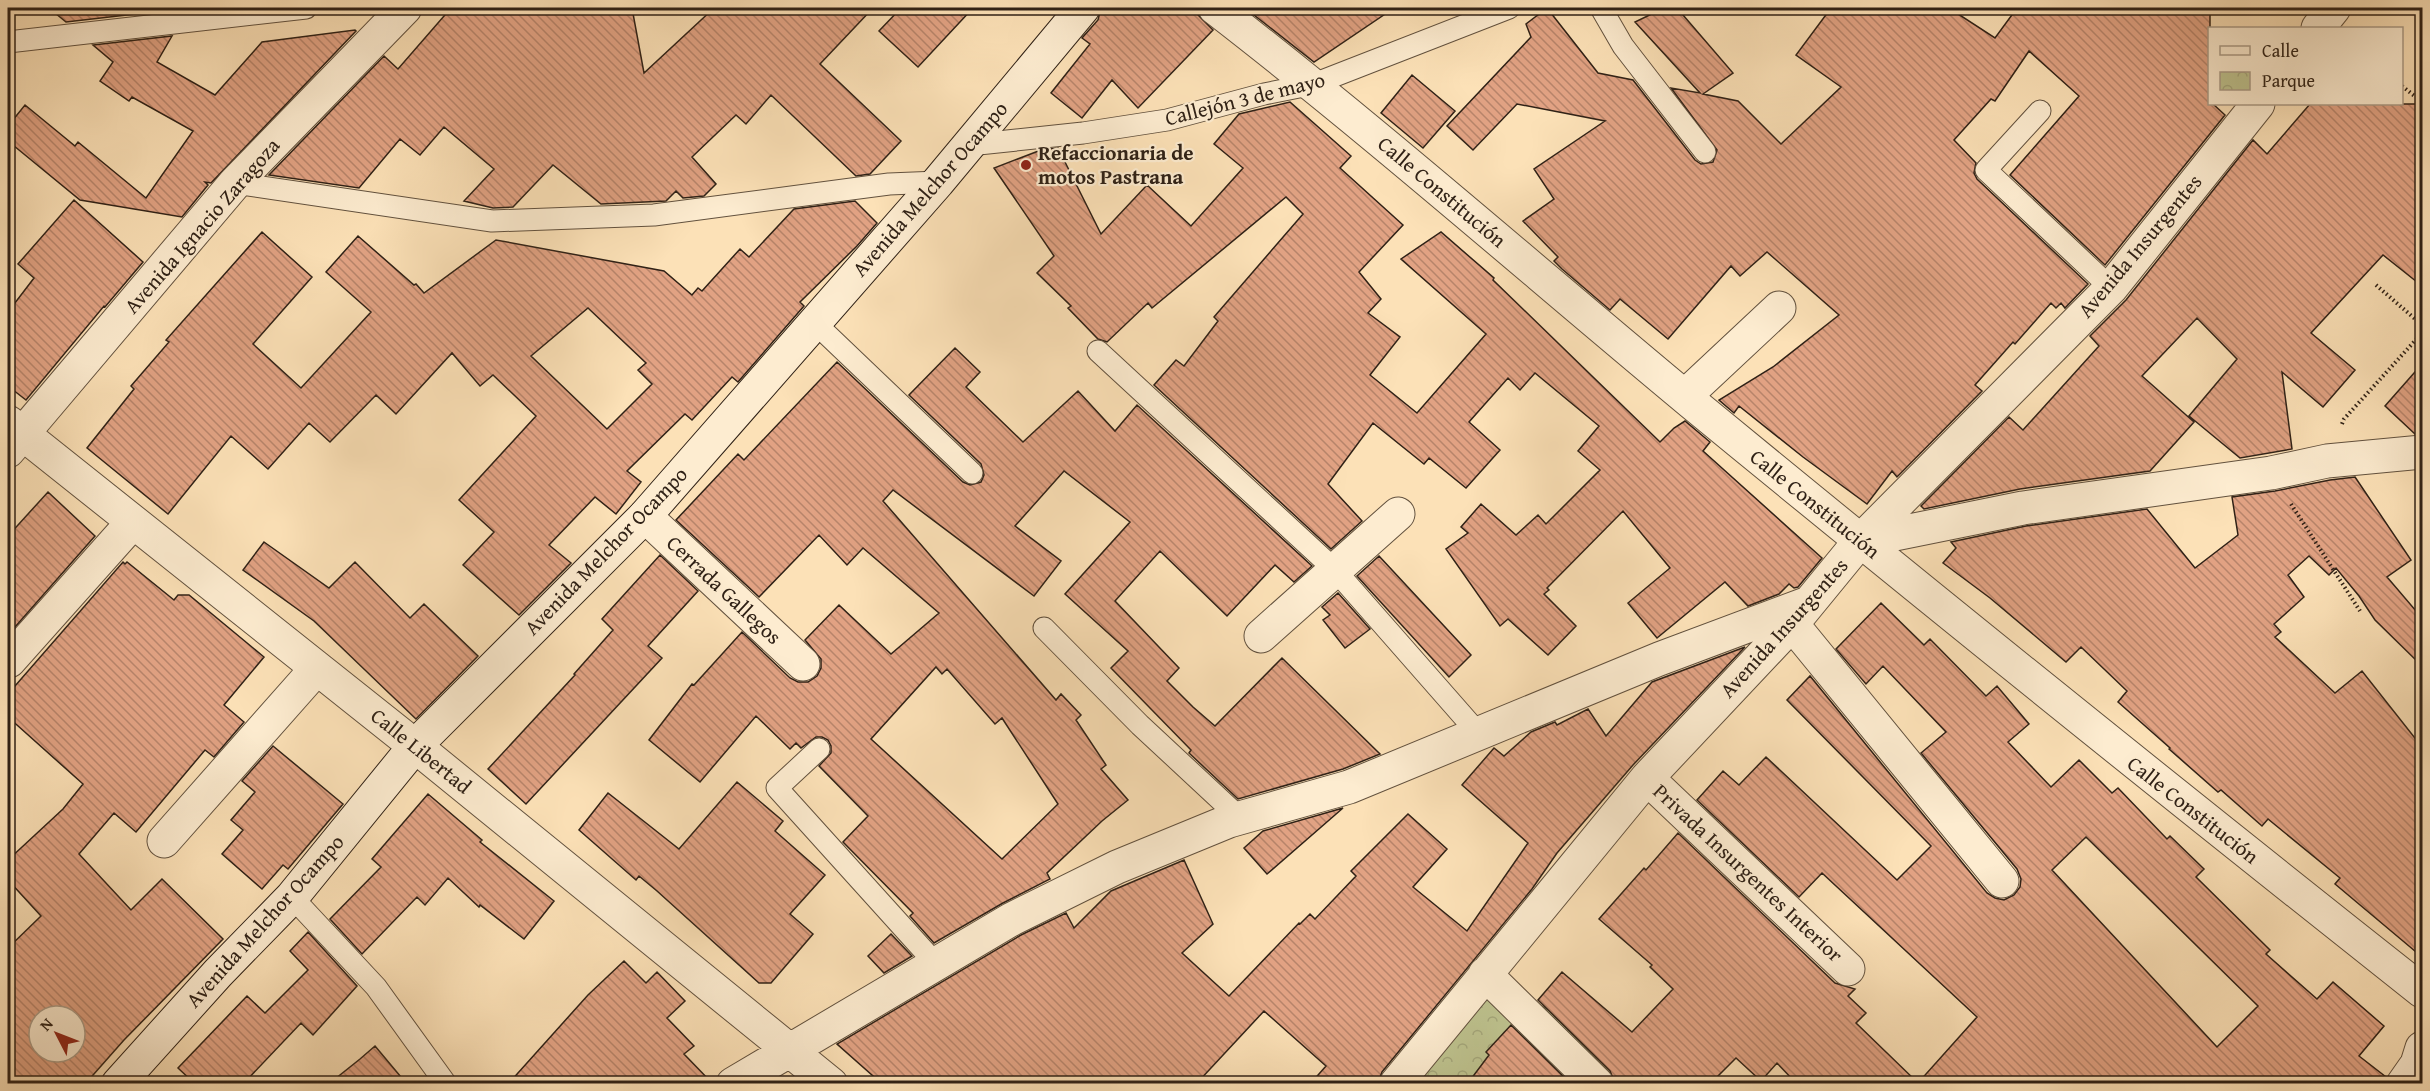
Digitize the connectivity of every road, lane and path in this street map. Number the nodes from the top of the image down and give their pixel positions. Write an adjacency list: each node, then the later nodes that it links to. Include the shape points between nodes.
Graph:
1 (306, 8): 9 (lane)
2 (405, 8): 18 (street, Avenida Ignacio Zaragoza)
3 (1083, 8): 15 (street, Avenida Melchor Ocampo)
4 (1215, 8): 10 (street, Calle Constitución)
5 (1509, 8): 10 (lane, Callejón 3 de mayo)
6 (1601, 8): 16 (lane, via 1623,46)
7 (2334, 8): 8 (street)
8 (2319, 27)
9 (8, 42)
10 (1314, 84): 15 (lane, Callejón 3 de mayo, via 1167,120); 26 (street, Calle Constitución)
11 (2403, 87): 12 (path)
12 (2422, 102)
13 (2257, 105): 20 (street, Avenida Insurgentes)
14 (2040, 111): 20 (lane, via 1986,170)
15 (969, 146): 17 (street, Avenida Melchor Ocampo)
16 (1705, 152)
17 (938, 182): 18 (lane, via 889,184 654,214 492,221); 22 (street, Avenida Melchor Ocampo)
18 (235, 183): 27 (street, Avenida Ignacio Zaragoza)
19 (2376, 285): 23 (path)
20 (2110, 288): 35 (street, Avenida Insurgentes)
21 (1779, 308): 26 (street)
22 (815, 323): 30 (lane); 33 (street, Avenida Melchor Ocampo)
23 (2422, 325)
24 (2422, 333): 29 (path, via 2344,419)
25 (1098, 351): 36 (lane)
26 (1685, 396): 35 (street, Calle Constitución)
27 (12, 436): 34 (street, Calle Libertad)
28 (2422, 452): 29 (street)
29 (2327, 461): 31 (street)
30 (972, 473)
31 (2271, 473): 35 (street, via 2023,508); 37 (path)
32 (1398, 514): 36 (street)
33 (645, 516): 42 (street, Cerrada Gallegos); 47 (street, Avenida Melchor Ocampo)
34 (133, 522): 41 (street); 43 (street, Calle Libertad)
35 (1860, 542): 38 (street, Avenida Insurgentes); 57 (street, Calle Constitución)
36 (1335, 570): 40 (street); 46 (lane)
37 (2360, 611)
38 (1800, 614): 46 (street, via 1659,659); 49 (street, Avenida Insurgentes); 52 (street)
39 (1044, 628): 50 (lane)
40 (1261, 636)
41 (9, 661)
42 (803, 664)
43 (317, 668): 47 (street, Calle Libertad); 51 (street)
44 (2417, 677): 45 (path)
45 (2422, 682)
46 (1478, 733): 50 (street, via 1349,787)
47 (416, 746): 53 (street, Avenida Melchor Ocampo); 59 (street, Calle Libertad)
48 (819, 749): 54 (lane, via 777,788)
49 (1647, 778): 55 (street, Privada Insurgentes Interior); 56 (street, Avenida Insurgentes)
50 (1240, 818): 54 (street, via 1117,867 1012,919)
51 (164, 841)
52 (2002, 881)
53 (292, 897): 60 (street, Avenida Melchor Ocampo); 61 (lane, via 376,987)
54 (936, 964): 59 (street)
55 (1848, 969)
56 (1485, 974): 64 (street, Avenida Insurgentes); 65 (street)
57 (2422, 992)
58 (2422, 1048): 66 (street, via 2417,1064)
59 (790, 1050): 62 (street); 63 (street, Calle Libertad)
60 (118, 1083)
61 (446, 1083)
62 (733, 1083)
63 (831, 1083)
64 (1396, 1083)
65 (1597, 1083)
66 (2403, 1083)

